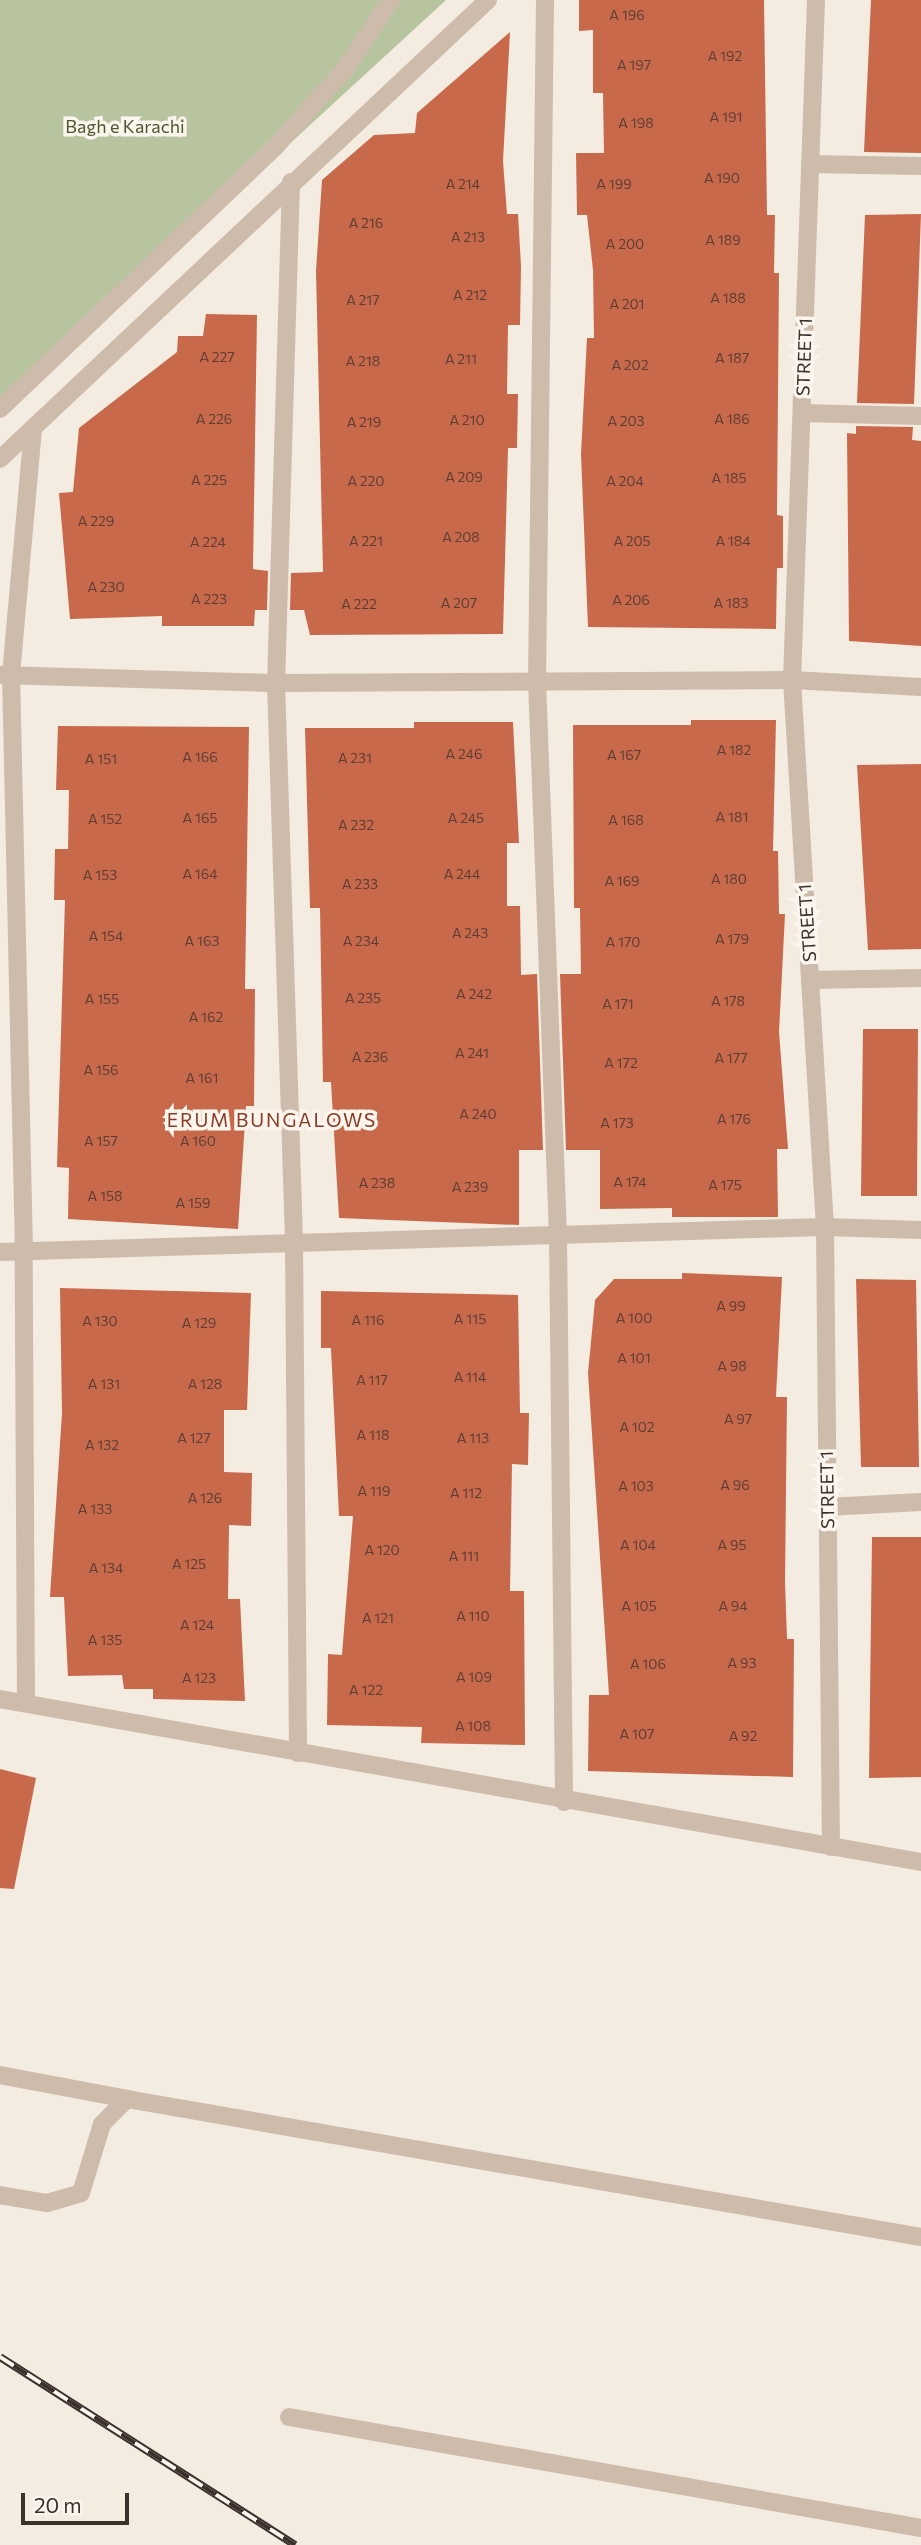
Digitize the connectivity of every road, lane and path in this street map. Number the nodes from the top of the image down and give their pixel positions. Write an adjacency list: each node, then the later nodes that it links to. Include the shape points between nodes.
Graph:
1 (391, 0): 8 (street, via 346,68 276,146)
2 (488, 0): 7 (street)
3 (545, 0): 15 (street)
4 (816, 0): 5 (street, STREET 1)
5 (810, 164): 6 (street); 9 (street, STREET 1)
6 (921, 166)
7 (291, 182): 11 (street); 16 (street)
8 (0, 409)
9 (802, 413): 10 (street); 14 (street, STREET 1)
10 (921, 416)
11 (33, 428): 12 (street); 13 (street)
12 (0, 459)
13 (6, 675): 16 (street); 24 (street)
14 (792, 680): 15 (street); 17 (street); 19 (street, STREET 1)
15 (537, 681): 16 (street); 22 (street)
16 (276, 683): 23 (street)
17 (921, 687)
18 (921, 978): 19 (street)
19 (810, 980): 20 (street, STREET 1)
20 (824, 1227): 21 (street); 22 (street); 27 (street, STREET 1)
21 (921, 1230)
22 (558, 1234): 23 (street); 31 (street)
23 (294, 1241): 24 (street); 30 (street)
24 (24, 1251): 25 (street); 29 (street)
25 (0, 1252)
26 (921, 1502): 27 (street)
27 (827, 1507): 32 (street, STREET 1)
28 (0, 1699): 29 (street)
29 (26, 1703): 30 (street)
30 (298, 1754): 31 (street)
31 (564, 1802): 32 (street)
32 (831, 1847): 33 (street)
33 (921, 1862)
34 (0, 2075): 35 (street)
35 (127, 2099): 36 (street, via 102,2124 81,2193 47,2203); 37 (street)
36 (0, 2195)
37 (921, 2236)
38 (289, 2417): 39 (street)
39 (921, 2528)

